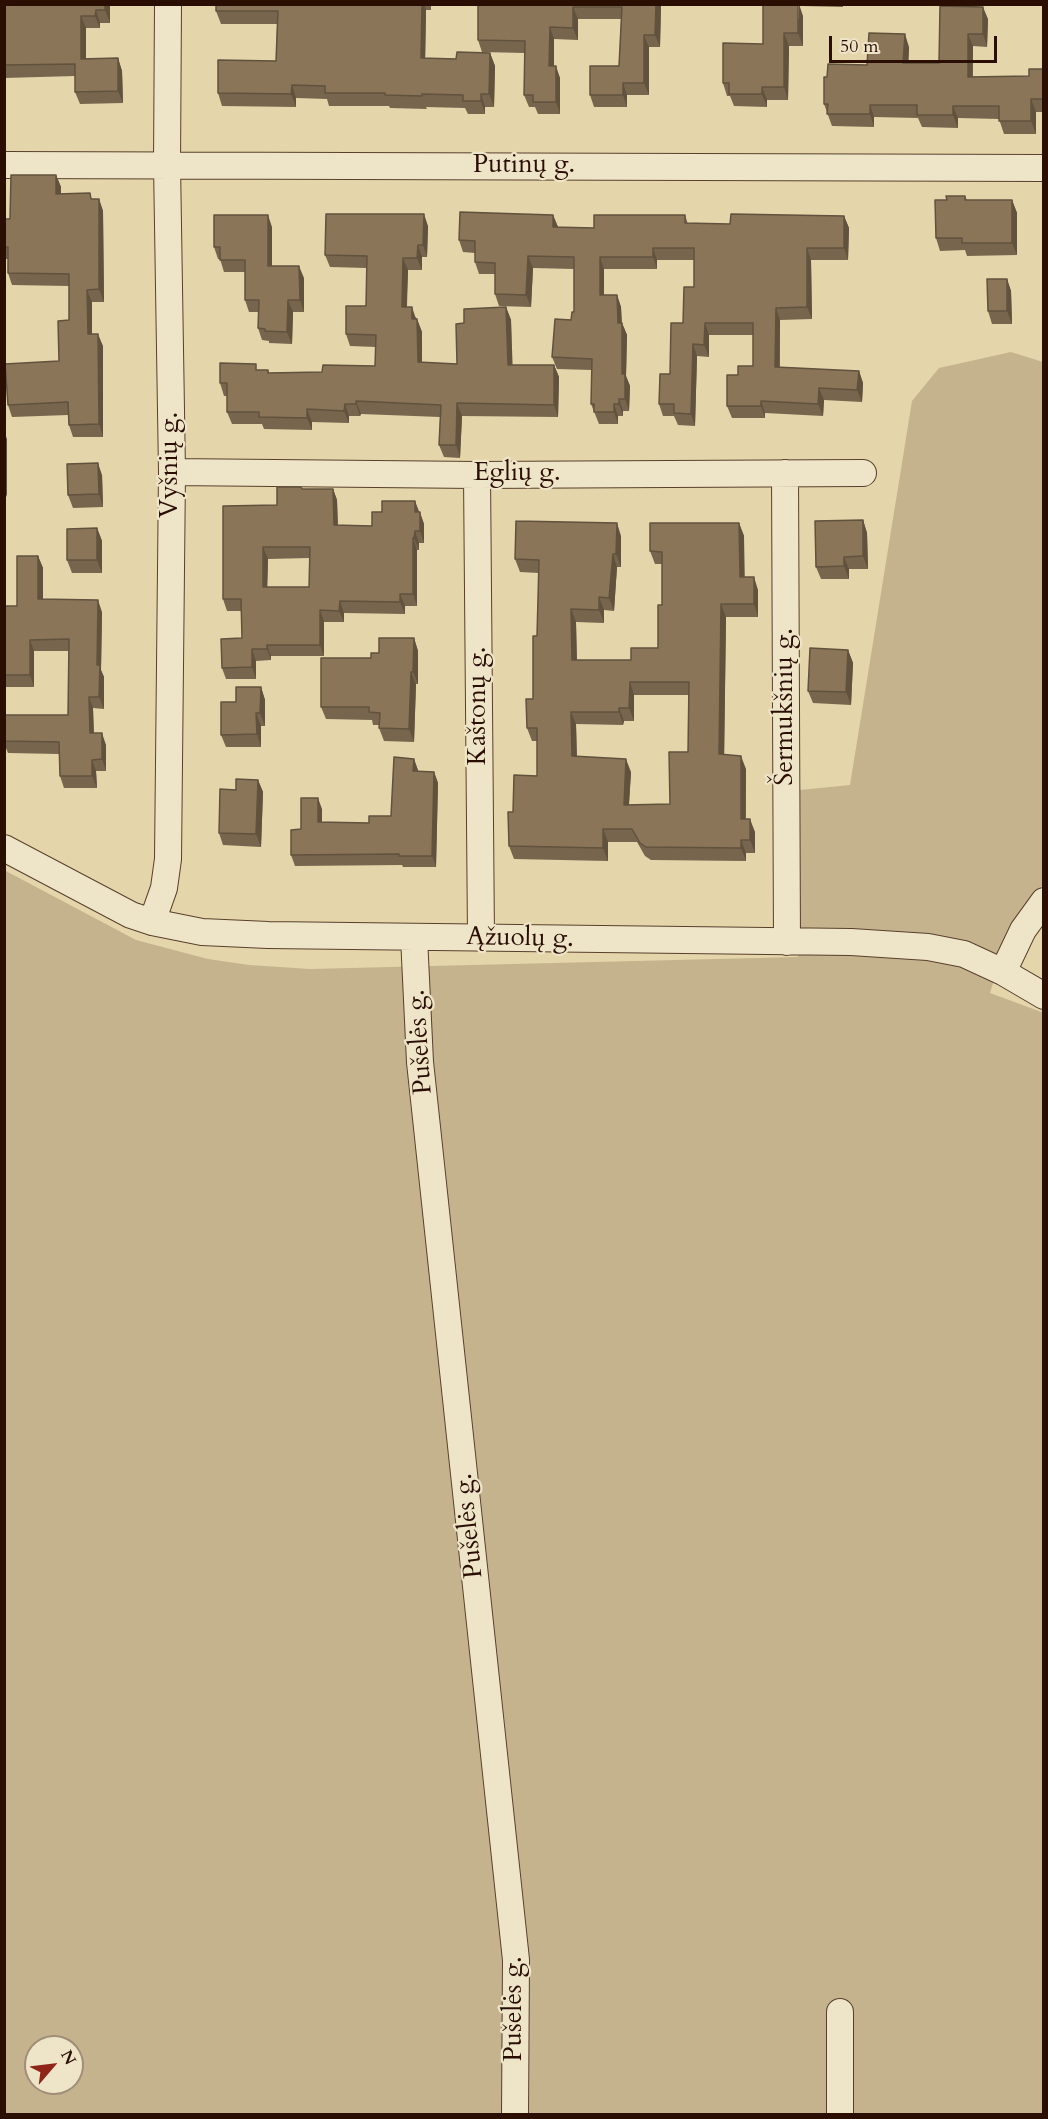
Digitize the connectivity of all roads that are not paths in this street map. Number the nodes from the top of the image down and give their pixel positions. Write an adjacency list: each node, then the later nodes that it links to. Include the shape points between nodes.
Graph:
1 (168, 4): 2 (street, Vyšnių g.)
2 (167, 164): 3 (street, Putinų g.); 4 (street, Putinų g.); 5 (street, Vyšnių g.)
3 (4, 165)
4 (1044, 168)
5 (172, 472): 8 (street, Eglių g.); 11 (street, Vyšnių g., via 168,859 164,888)
6 (785, 473): 7 (street, Eglių g.); 8 (street, Eglių g.); 14 (street, Šermukšnių g.)
7 (863, 473)
8 (477, 475): 13 (street, Kaštonų g.)
9 (4, 848): 11 (street, Ąžuolų g., via 112,906)
10 (1044, 901): 15 (street, via 1023,930)
11 (152, 922): 12 (street, Ąžuolų g., via 202,932 268,936)
12 (414, 937): 13 (street, Ąžuolų g.); 18 (street, Pušelės g., via 420,1062 516,1960)
13 (481, 938): 14 (street, Ąžuolų g.)
14 (787, 942): 15 (street, Ąžuolų g., via 928,947 964,954)
15 (1003, 972): 16 (street, Ąžuolų g.)
16 (1044, 996)
17 (840, 2012): 19 (street)
18 (515, 2115)
19 (840, 2115)

